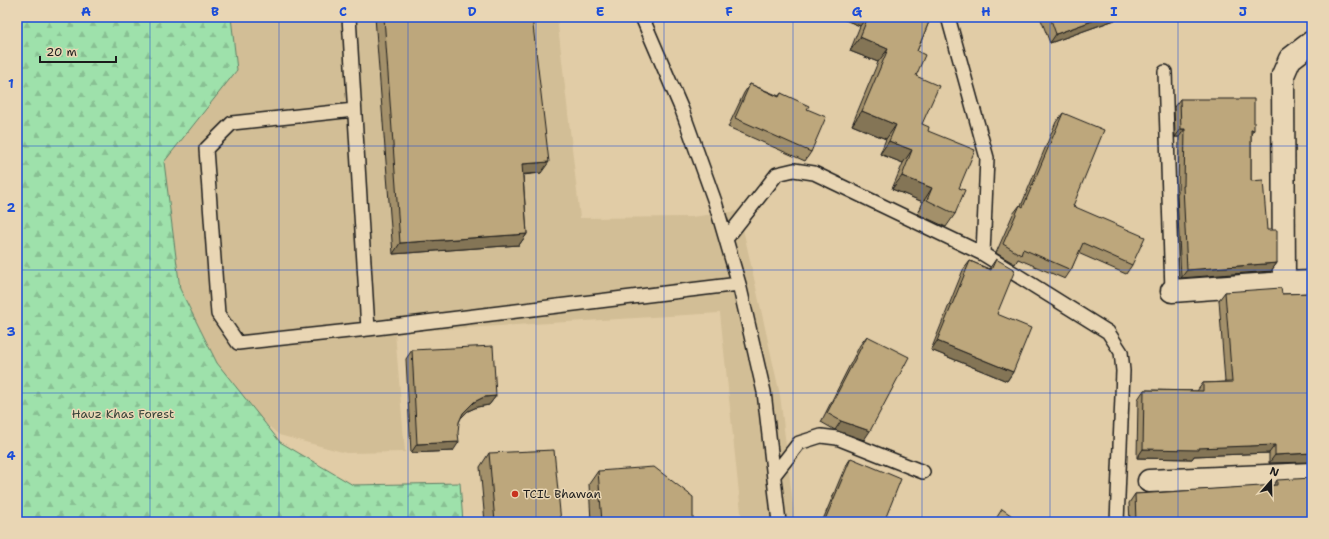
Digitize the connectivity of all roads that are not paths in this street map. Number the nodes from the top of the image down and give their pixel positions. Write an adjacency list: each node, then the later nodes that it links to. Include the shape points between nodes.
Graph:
1 (349, 17): 6 (lane)
2 (642, 17): 7 (lane, via 682,110)
3 (948, 17): 8 (lane, via 987,158)
4 (1312, 42): 10 (street, via 1290,59 1283,75)
5 (1165, 72): 12 (lane)
6 (354, 110): 13 (lane); 13 (lane, via 232,123 206,149 218,314 238,343)
7 (726, 239): 8 (lane, via 777,174 794,170 814,173); 11 (lane)
8 (983, 254): 19 (lane, via 1108,332 1121,352 1123,372)
9 (1312, 282): 10 (street)
10 (1284, 283): 12 (street)
11 (739, 284): 13 (lane); 15 (lane, via 764,392)
12 (1172, 291)
13 (368, 329)
14 (923, 472): 15 (lane, via 837,438 821,436 799,443)
15 (774, 474): 18 (lane)
16 (1312, 474): 17 (street)
17 (1149, 481)
18 (779, 522)
19 (1117, 522)

